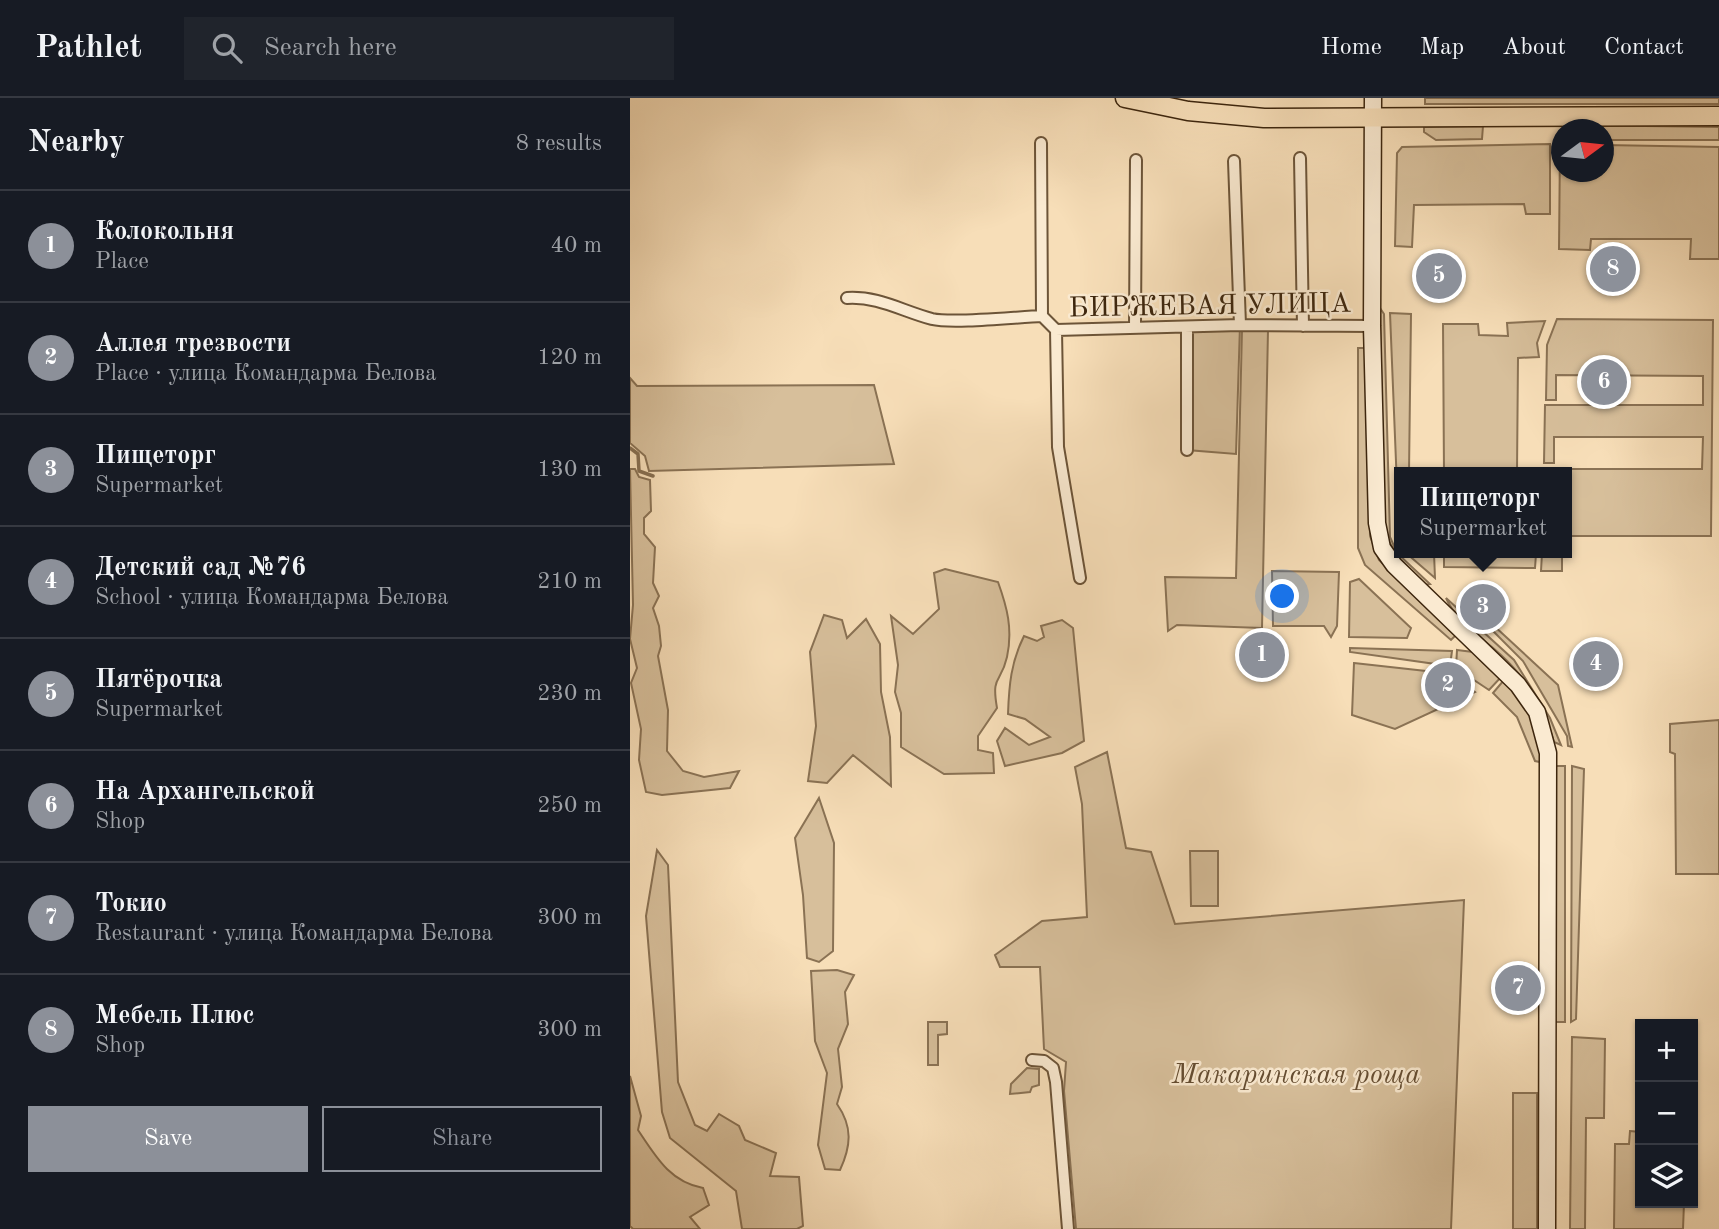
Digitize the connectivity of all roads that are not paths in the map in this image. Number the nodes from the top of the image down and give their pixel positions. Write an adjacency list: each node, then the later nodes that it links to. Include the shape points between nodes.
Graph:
1 (1125, 98): 4 (main road, via 1226,116)
2 (1373, 98): 4 (main road)
3 (1719, 116): 4 (main road)
4 (1372, 118): 13 (main road)
5 (1041, 143): 10 (street)
6 (1300, 158): 12 (street)
7 (1136, 160): 15 (street)
8 (1234, 161): 11 (street)
9 (847, 298): 10 (street, БИРЖЕВАЯ УЛИЦА, via 896,305 933,319)
10 (1042, 316): 16 (street, БИРЖЕВАЯ УЛИЦА)
11 (1240, 325): 12 (street, БИРЖЕВАЯ УЛИЦА); 14 (street, БИРЖЕВАЯ УЛИЦА)
12 (1304, 326): 13 (street, БИРЖЕВАЯ УЛИЦА)
13 (1372, 326): 21 (main road, via 1377,523 1382,548 1518,685 1536,712 1548,753)
14 (1187, 327): 15 (street, БИРЖЕВАЯ УЛИЦА); 17 (street)
15 (1135, 328): 16 (street, БИРЖЕВАЯ УЛИЦА)
16 (1056, 330): 18 (street, via 1058,447)
17 (1187, 450)
18 (1080, 578)
19 (1032, 1060): 20 (street, via 1053,1068)
20 (1068, 1229)
21 (1547, 1229)

